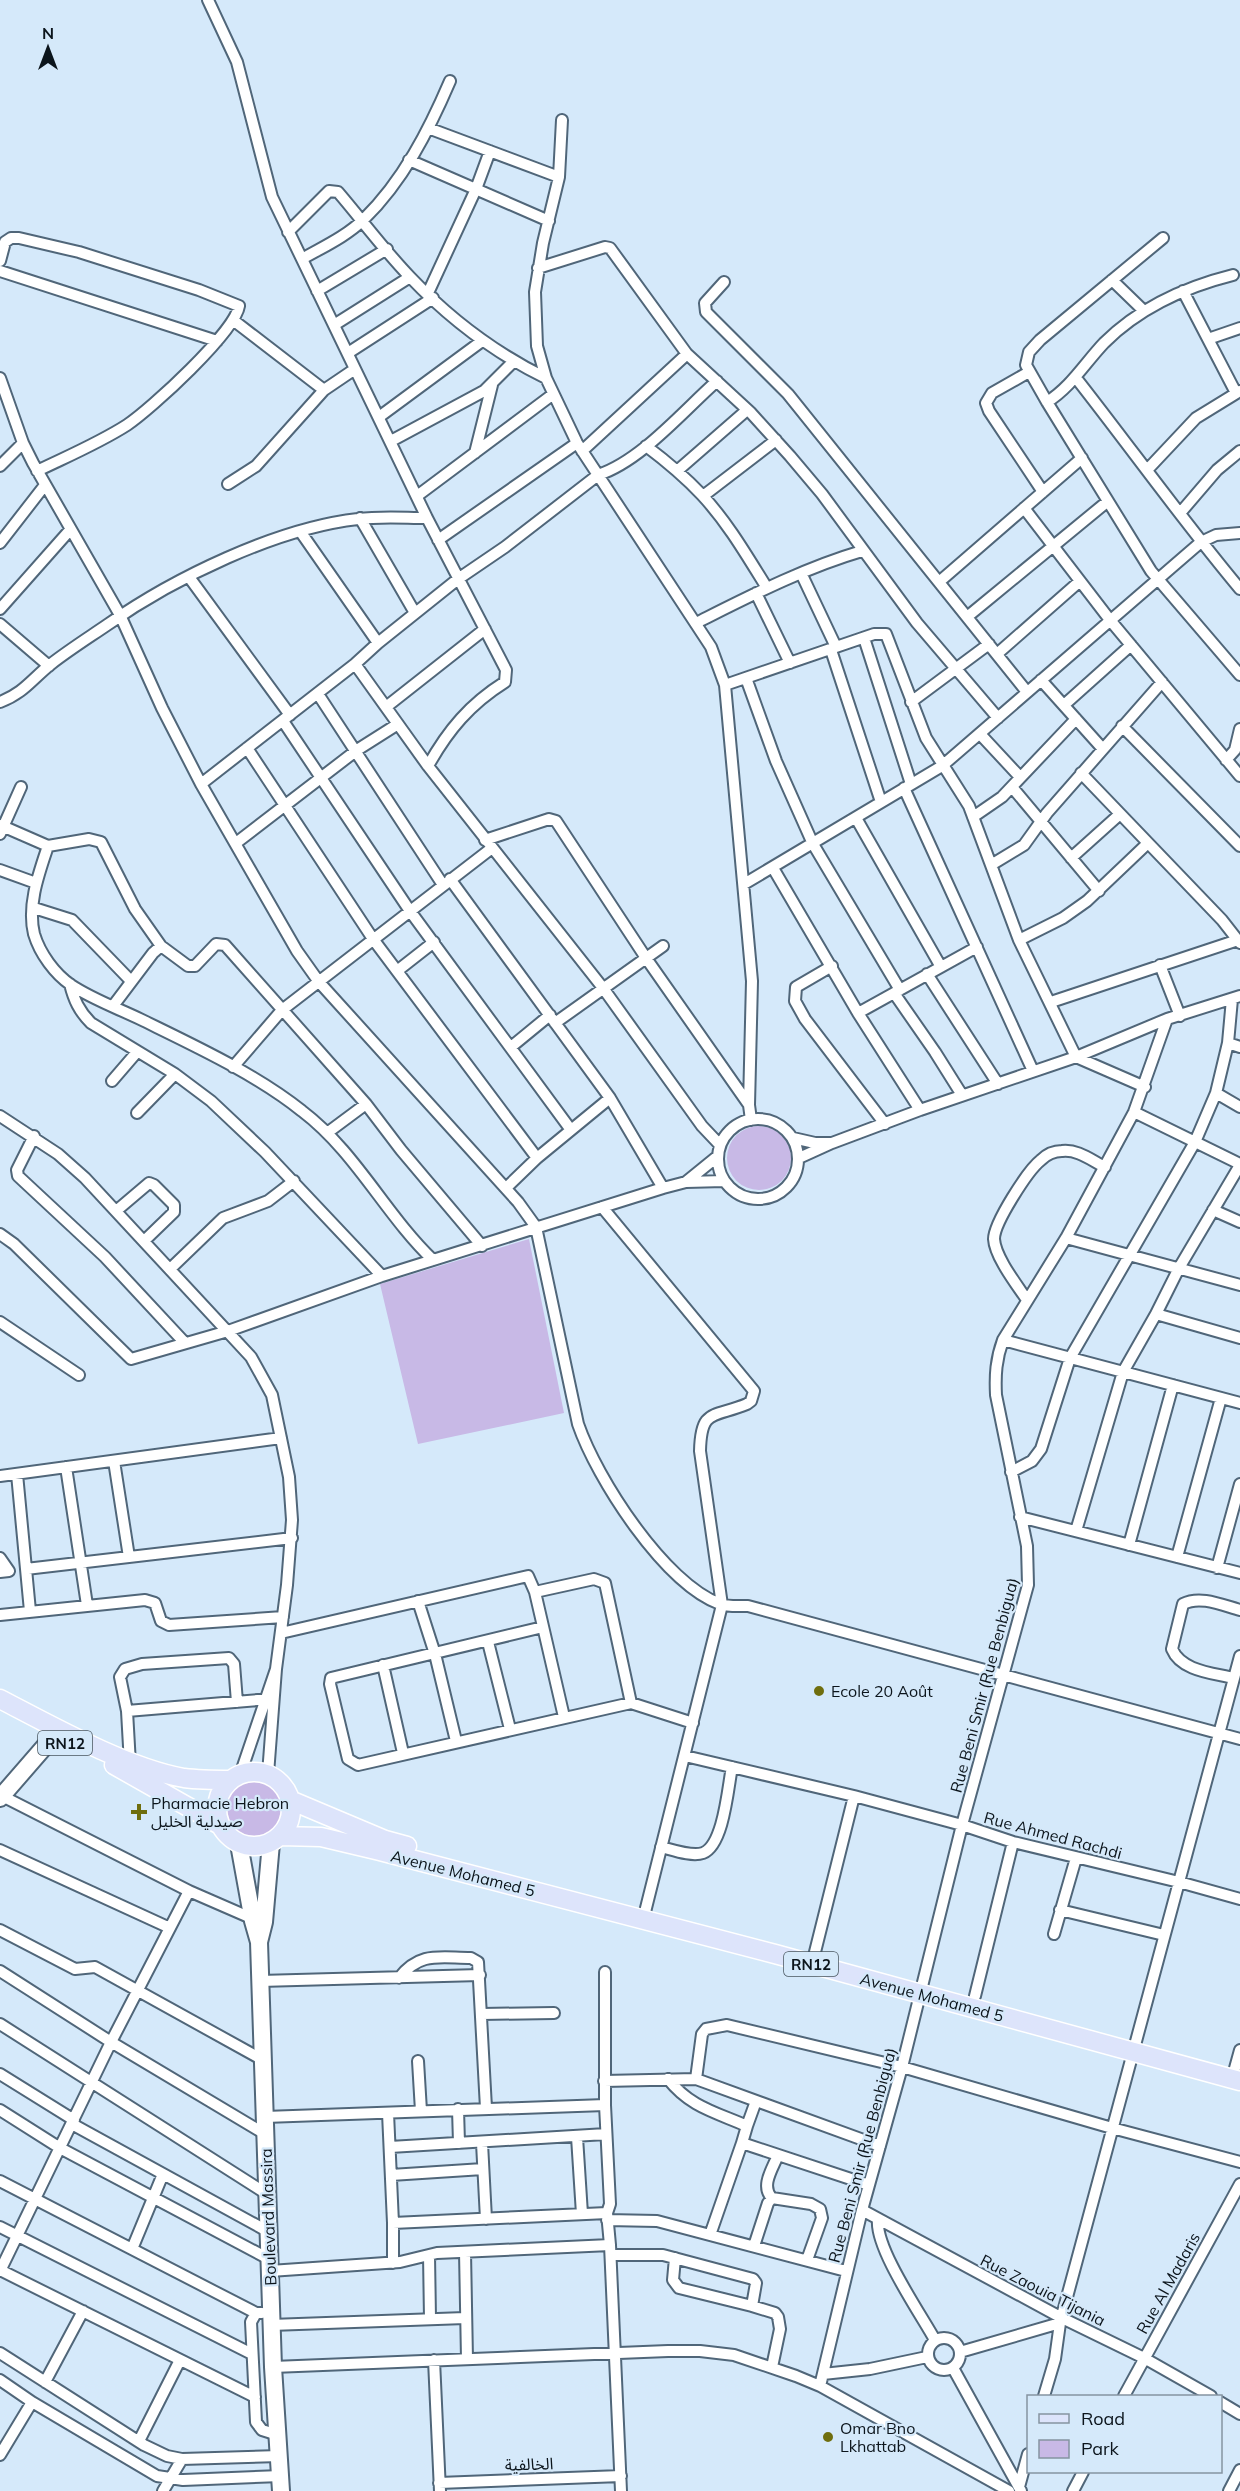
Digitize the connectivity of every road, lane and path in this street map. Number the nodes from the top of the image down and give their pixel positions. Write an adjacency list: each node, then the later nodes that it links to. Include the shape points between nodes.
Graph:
1 (208, 0): 11 (street, via 237,62 263,168)
2 (450, 81): 4 (street)
3 (562, 120): 7 (street)
4 (428, 128): 5 (street); 6 (street)
5 (490, 151): 7 (street); 8 (street)
6 (409, 160): 8 (street); 9 (street)
7 (559, 177): 10 (street)
8 (476, 189): 10 (street); 24 (street)
9 (363, 220): 11 (street, via 332,190); 13 (street); 14 (street)
10 (549, 221): 16 (street)
11 (288, 232): 14 (street)
12 (1163, 238): 20 (street)
13 (387, 249): 19 (street); 22 (street)
14 (302, 259): 22 (street)
15 (0, 261): 26 (street, via 5,242 11,238 79,252 237,304 239,309)
16 (538, 268): 33 (street, via 608,247); 37 (street, via 535,322)
17 (0, 271): 30 (street)
18 (1233, 275): 23 (street)
19 (410, 277): 24 (street); 27 (street)
20 (1112, 280): 25 (street); 36 (street, via 1034,345 1026,357)
21 (724, 282): 84 (street, via 705,303 706,312 788,394)
22 (317, 291): 27 (street)
23 (1183, 291): 25 (street); 29 (street)
24 (431, 296): 31 (street); 32 (street)
25 (1144, 311): 38 (street, via 1106,342)
26 (233, 320): 30 (street); 42 (street)
27 (334, 325): 32 (street)
28 (1240, 328): 29 (street)
29 (1208, 339): 43 (street)
30 (218, 341): 58 (street, via 129,423)
31 (482, 341): 34 (street); 47 (street)
32 (348, 353): 35 (street)
33 (687, 354): 39 (street); 52 (street)
34 (513, 362): 37 (street); 41 (street)
35 (355, 369): 42 (street); 47 (street)
36 (1029, 372): 45 (street); 63 (street, via 992,393 986,403)
37 (546, 378): 44 (street)
38 (1076, 378): 45 (street); 57 (street)
39 (717, 381): 46 (street); 51 (street)
40 (1, 385): 50 (street)
41 (492, 385): 49 (street); 54 (street)
42 (324, 390): 61 (street, via 256,466)
43 (1238, 392): 57 (street, via 1196,418)
44 (552, 395): 52 (street); 54 (street)
45 (1047, 402): 55 (street)
46 (747, 410): 48 (street); 59 (street)
47 (379, 417): 49 (street)
48 (776, 440): 65 (street); 78 (street, via 822,494)
49 (391, 441): 64 (street)
50 (23, 443): 56 (street); 58 (street)
51 (646, 446): 59 (street); 60 (street)
52 (579, 447): 60 (street); 74 (street)
53 (1240, 451): 68 (street, via 1216,470)
54 (475, 453): 64 (street)
55 (1082, 459): 63 (street); 66 (street)
56 (0, 466)
57 (1148, 469): 68 (street)
58 (37, 471): 62 (street)
59 (677, 471): 65 (street)
60 (598, 475): 81 (street); 92 (street)
61 (228, 484)
62 (45, 485): 71 (street); 76 (street)
63 (1043, 492): 67 (street)
64 (417, 496): 70 (street)
65 (703, 496): 86 (street, via 739,543)
66 (1108, 501): 77 (street); 82 (street)
67 (1024, 508): 77 (street); 84 (street)
68 (1181, 512): 75 (street)
69 (360, 518): 70 (street); 72 (street); 88 (street)
70 (427, 518): 74 (street)
71 (70, 530): 87 (street); 89 (street)
72 (300, 531): 80 (street); 96 (street)
73 (1240, 534): 75 (street, via 1216,535)
74 (438, 540): 81 (street)
75 (1201, 542): 82 (street); 85 (street)
76 (0, 543)
77 (1054, 546): 83 (street); 90 (street)
78 (862, 551): 79 (street); 104 (street)
79 (801, 573): 86 (street); 99 (street)
80 (189, 577): 89 (street); 116 (street)
81 (458, 579): 88 (street); 94 (street)
82 (1158, 579): 91 (street); 105 (street)
83 (1080, 581): 91 (street); 100 (street)
84 (939, 582): 90 (street)
85 (1240, 589)
86 (762, 590): 92 (street); 101 (street)
87 (0, 609)
88 (415, 613): 96 (street)
89 (120, 615): 103 (street); 133 (street)
90 (967, 617): 97 (street)
91 (1110, 620): 98 (street); 107 (street)
92 (696, 623): 109 (street, via 711,647)
93 (0, 624): 103 (street)
94 (486, 629): 115 (street); 127 (street, via 506,669 505,682 468,709 451,728)
95 (864, 638): 99 (street); 113 (street, via 886,634); 134 (street)
96 (378, 643): 102 (street)
97 (989, 644): 100 (street); 104 (street)
98 (1131, 645): 108 (street); 114 (street)
99 (834, 649): 101 (street); 137 (street)
100 (997, 654): 110 (street)
101 (790, 663): 106 (street)
102 (355, 664): 111 (street); 115 (street)
103 (50, 666): 112 (street, via 26,689)
104 (955, 668): 113 (street); 117 (street)
105 (1240, 675)
106 (746, 678): 109 (street); 147 (street, via 776,761)
107 (1041, 680): 110 (street); 114 (street)
108 (1162, 682): 120 (street); 126 (street)
109 (725, 685): 156 (street)
110 (1027, 692): 117 (street)
111 (318, 694): 116 (street); 125 (street)
112 (0, 702)
113 (911, 702): 128 (street)
114 (1064, 705): 118 (street)
115 (386, 707): 119 (street)
116 (287, 718): 123 (street); 132 (street)
117 (998, 718): 122 (street)
118 (1076, 719): 124 (street); 131 (street)
119 (398, 724): 125 (street); 127 (street)
120 (1122, 726): 124 (street); 149 (street)
121 (1240, 729): 126 (street, via 1235,750)
122 (980, 734): 128 (street); 131 (street)
123 (247, 748): 133 (street); 138 (street)
124 (1102, 748): 129 (street)
125 (357, 750): 132 (street); 154 (street)
126 (1226, 760): 130 (street)
127 (428, 766): 146 (street)
128 (942, 766): 134 (street); 140 (street)
129 (1081, 773): 139 (street); 142 (street)
130 (1240, 776)
131 (1020, 777): 136 (street)
132 (321, 778): 138 (street); 159 (street)
133 (201, 784): 144 (street)
134 (908, 786): 137 (street); 166 (street)
135 (21, 787): 143 (street)
136 (1012, 788): 140 (street); 142 (street)
137 (881, 802): 141 (street)
138 (285, 804): 144 (street); 160 (street)
139 (1120, 813): 145 (street); 150 (street)
140 (973, 817): 151 (street)
141 (856, 818): 147 (street); 170 (street)
142 (1041, 820): 150 (street); 151 (street, via 1024,845)
143 (1, 829): 148 (street)
144 (236, 843): 174 (street, via 297,951)
145 (1148, 843): 157 (street); 163 (street)
146 (489, 844): 154 (street); 167 (street, via 549,819 556,821); 176 (street)
147 (813, 844): 152 (street); 177 (street)
148 (48, 846): 155 (street); 164 (street, via 89,839 100,842 135,909)
149 (1240, 846)
150 (1071, 858): 157 (street)
151 (991, 865): 161 (street)
152 (773, 867): 156 (street); 169 (street)
153 (0, 870): 155 (street)
154 (447, 882): 159 (street); 184 (street)
155 (36, 883): 158 (street)
156 (744, 884): 201 (street, via 752,981)
157 (1099, 891): 161 (street, via 1063,918)
158 (34, 908): 173 (street, via 72,920); 175 (street, via 32,920 40,948 51,967)
159 (410, 910): 160 (street); 162 (street)
160 (373, 939): 171 (street); 174 (street)
161 (1019, 940): 179 (street)
162 (434, 942): 171 (street); 187 (street)
163 (1239, 942): 168 (street)
164 (161, 946): 173 (street); 181 (street, via 188,966 195,966 216,944 225,945)
165 (663, 946): 167 (street)
166 (977, 947): 170 (street); 192 (street)
167 (646, 958): 176 (street); 201 (street)
168 (1160, 964): 179 (street); 183 (street)
169 (832, 966): 182 (street); 208 (street, via 796,987 795,1001)
170 (941, 967): 172 (street)
171 (397, 971): 216 (street)
172 (927, 975): 177 (street); 195 (street)
173 (131, 981): 180 (street)
174 (319, 981): 181 (street); 223 (street)
175 (70, 984): 180 (street); 189 (street, via 74,1000 91,1023)
176 (603, 988): 184 (street); 215 (street)
177 (897, 992): 182 (street); 198 (street)
178 (1236, 998): 183 (street); 186 (street)
179 (1051, 1002): 190 (street)
180 (113, 1006): 191 (street)
181 (282, 1010): 191 (street); 200 (street)
182 (858, 1013): 203 (street)
183 (1179, 1016): 185 (street)
184 (552, 1019): 187 (street); 199 (street)
185 (1167, 1019): 190 (street); 196 (street, Rue Beni Smir (Rue Benbigua))
186 (1228, 1044): 188 (street); 197 (street)
187 (511, 1047): 209 (street)
188 (1240, 1047)
189 (137, 1052): 193 (street); 194 (street)
190 (1076, 1057): 192 (street); 196 (street)
191 (233, 1067): 210 (street, via 301,1110)
192 (1033, 1071): 195 (street)
193 (175, 1074): 205 (street); 220 (street, via 211,1101)
194 (112, 1081)
195 (998, 1084): 198 (street)
196 (1145, 1087): 204 (street, Rue Beni Smir (Rue Benbigua))
197 (1216, 1093): 202 (street); 213 (street)
198 (962, 1095): 203 (street)
199 (610, 1098): 209 (street); 224 (street)
200 (366, 1104): 210 (street); 233 (street)
201 (749, 1105): 207 (street)
202 (1240, 1107)
203 (921, 1110): 208 (street)
204 (1134, 1112): 213 (street); 219 (street, Rue Beni Smir (Rue Benbigua))
205 (137, 1113)
206 (0, 1116): 211 (street)
207 (751, 1120): 212 (street, via 775,1122); 215 (street, via 733,1129)
208 (885, 1124): 214 (street)
209 (571, 1130): 216 (street)
210 (327, 1133): 235 (street, via 351,1158 410,1238)
211 (34, 1136): 227 (street); 246 (street, via 17,1170 18,1176 105,1257)
212 (793, 1138): 214 (street); 217 (street)
213 (1195, 1142): 218 (street); 234 (street)
214 (832, 1143): 217 (street)
215 (719, 1150): 221 (street, via 718,1167); 222 (street)
216 (537, 1158): 223 (street)
217 (799, 1158): 221 (street, via 793,1181 772,1197 745,1197)
218 (1240, 1165): 226 (street)
219 (1104, 1167): 231 (street, Rue Beni Smir (Rue Benbigua)); 240 (street, via 1074,1152 1053,1152 1038,1161 1002,1216 994,1240)
220 (294, 1181): 237 (street, via 268,1201 223,1218); 238 (street)
221 (724, 1181): 222 (street)
222 (686, 1182): 224 (street)
223 (506, 1188): 229 (street)
224 (663, 1188): 225 (street)
225 (602, 1207): 229 (street); 275 (street, via 754,1391 747,1404 705,1420 700,1431)
226 (1213, 1209): 228 (street); 236 (street)
227 (116, 1211): 232 (street); 232 (street, via 148,1183 174,1205 174,1212)
228 (1240, 1222)
229 (536, 1227): 233 (street); 275 (street, via 578,1424 591,1457 668,1568 697,1592)
230 (0, 1234): 246 (street, via 131,1359)
231 (1066, 1238): 234 (street); 240 (street, Rue Beni Smir (Rue Benbigua))
232 (144, 1241): 237 (street)
233 (482, 1246): 235 (street)
234 (1130, 1255): 236 (street); 247 (street)
235 (433, 1260): 238 (street)
236 (1179, 1268): 239 (street); 241 (street)
237 (170, 1269): 243 (street)
238 (382, 1276): 243 (street)
239 (1240, 1285)
240 (1027, 1300): 245 (street, Rue Beni Smir (Rue Benbigua))
241 (1156, 1314): 244 (street); 248 (street)
242 (0, 1322): 249 (street)
243 (228, 1331): 246 (street); 253 (street, via 251,1357 272,1395)
244 (1240, 1338)
245 (1003, 1340): 247 (street); 256 (street, Rue Beni Smir (Rue Benbigua), via 997,1355 996,1395)
246 (185, 1343)
247 (1070, 1358): 248 (street); 256 (street, via 1041,1449 1032,1461)
248 (1123, 1372): 250 (street); 261 (street)
249 (79, 1375)
250 (1173, 1385): 251 (street); 263 (street)
251 (1221, 1398): 252 (street); 265 (street)
252 (1240, 1403)
253 (282, 1438): 254 (street); 262 (street, via 289,1477)
254 (114, 1461): 255 (street); 264 (street)
255 (66, 1467): 257 (street); 267 (street)
256 (1011, 1472): 260 (street, Rue Beni Smir (Rue Benbigua))
257 (17, 1474): 258 (street); 269 (street)
258 (0, 1476)
259 (1240, 1484): 268 (street)
260 (1020, 1517): 261 (street); 286 (street, Rue Beni Smir (Rue Benbigua), via 1027,1546 1028,1585)
261 (1076, 1531): 263 (street)
262 (292, 1538): 264 (street); 279 (street)
263 (1129, 1545): 265 (street)
264 (129, 1557): 267 (street)
265 (1177, 1557): 268 (street)
266 (0, 1558): 270 (street, via 9,1571)
267 (81, 1563): 269 (street); 274 (street)
268 (1217, 1568): 271 (street)
269 (26, 1569): 277 (street)
270 (0, 1572)
271 (1240, 1574)
272 (535, 1592): 273 (street, via 528,1576 522,1576); 280 (street); 291 (street, via 594,1579 605,1583)
273 (418, 1601): 281 (street); 283 (street)
274 (87, 1605): 277 (street); 279 (street, via 150,1601 155,1603 162,1621 169,1625)
275 (722, 1605): 286 (street, via 748,1606); 295 (street)
276 (1240, 1610): 287 (street, via 1204,1601 1183,1604 1172,1649 1185,1665)
277 (30, 1611): 278 (street)
278 (0, 1615)
279 (283, 1617): 281 (street)
280 (543, 1627): 282 (street); 294 (street)
281 (281, 1633): 288 (street)
282 (488, 1641): 283 (street); 296 (street)
283 (435, 1654): 285 (street); 300 (street)
284 (1240, 1656): 287 (street)
285 (383, 1665): 301 (street); 301 (street, via 331,1678 335,1705 352,1764)
286 (1004, 1675): 297 (street); 311 (street, Rue Beni Smir (Rue Benbigua))
287 (1233, 1678): 297 (street)
288 (269, 1699): 290 (street); 305 (street); 306 (street)
289 (0, 1700): 298 (main road, RN12)
290 (237, 1702): 292 (street); 292 (street, via 233,1660 222,1657 125,1669 120,1677)
291 (631, 1703): 294 (street); 295 (street)
292 (127, 1711): 303 (street)
293 (0, 1712): 298 (main road, RN12)
294 (564, 1717): 296 (street)
295 (693, 1723): 302 (street)
296 (510, 1729): 300 (street)
297 (1218, 1733): 299 (street); 319 (street)
298 (56, 1734): 303 (main road, RN12); 307 (main road)
299 (1240, 1739)
300 (456, 1741): 301 (street)
301 (404, 1753)
302 (685, 1755): 304 (street, Rue Ahmed Rachdi); 316 (street)
303 (130, 1767): 306 (main road, RN12, via 181,1777); 310 (main road, RN12)
304 (732, 1767): 308 (street, Rue Ahmed Rachdi); 316 (street, via 721,1826 710,1849 697,1854)
305 (268, 1774): 306 (main road, RN12, via 254,1772); 309 (main road, RN12, via 286,1789)
306 (235, 1777): 310 (main road, via 219,1796)
307 (1, 1796): 320 (street)
308 (854, 1796): 311 (street, Rue Ahmed Rachdi); 329 (street)
309 (291, 1800): 312 (main road, via 291,1819); 315 (main road, RN12)
310 (220, 1825): 314 (main road, RN12)
311 (962, 1825): 313 (street, Rue Ahmed Rachdi); 335 (street, Rue Beni Smir (Rue Benbigua))
312 (276, 1840): 314 (main road, RN12, via 249,1847); 315 (main road, RN12, via 321,1837); 324 (main road)
313 (1012, 1842): 318 (street, Rue Ahmed Rachdi); 337 (street)
314 (239, 1844): 324 (main road, Boulevard Massira)
315 (382, 1846): 323 (main road, Avenue Mohamed 5 / RN12)
316 (662, 1847): 323 (street)
317 (0, 1850): 325 (street)
318 (1076, 1858): 319 (street, Rue Ahmed Rachdi); 322 (street)
319 (1179, 1882): 321 (street, Rue Ahmed Rachdi); 328 (street)
320 (189, 1891): 324 (street); 325 (street)
321 (1240, 1899)
322 (1060, 1910): 327 (street); 328 (street)
323 (645, 1915): 329 (main road, Avenue Mohamed 5 / RN12); 335 (main road, Avenue Mohamed 5 / RN12)
324 (259, 1922): 334 (main road, Boulevard Massira)
325 (170, 1928): 336 (street)
326 (0, 1930): 336 (street, via 75,1969 95,1967)
327 (1054, 1934)
328 (1164, 1935): 342 (street)
329 (815, 1952): 335 (main road, Avenue Mohamed 5 / RN12)
330 (0, 1971): 341 (street)
331 (605, 1972): 350 (street)
332 (480, 1975): 333 (street); 333 (street, via 478,1962 471,1958 427,1958 412,1963); 339 (street)
333 (399, 1978): 334 (street)
334 (260, 1981): 343 (main road, Boulevard Massira)
335 (921, 1988): 337 (main road, Avenue Mohamed 5 / RN12); 342 (main road, Avenue Mohamed 5 / RN12); 345 (street, Rue Beni Smir (Rue Benbigua))
336 (137, 1991): 341 (street); 343 (street)
337 (975, 1996): 342 (main road, Avenue Mohamed 5 / RN12)
338 (554, 2013): 339 (street)
339 (482, 2014): 354 (street)
340 (0, 2024): 351 (street)
341 (111, 2042): 351 (street); 363 (street)
342 (1136, 2045): 346 (main road, Avenue Mohamed 5 / RN12); 362 (street)
343 (264, 2060): 359 (main road, Boulevard Massira)
344 (418, 2061): 357 (street)
345 (903, 2067): 349 (street, via 727,2025 706,2029 702,2034); 362 (street); 369 (street, Rue Beni Smir (Rue Benbigua))
346 (1237, 2069)
347 (0, 2074): 360 (street)
348 (668, 2079): 349 (street); 350 (street); 361 (street, via 680,2094 698,2106)
349 (696, 2079): 352 (street)
350 (604, 2080): 353 (street)
351 (92, 2083): 360 (street); 380 (street)
352 (756, 2101): 361 (street); 369 (street)
353 (604, 2105): 354 (street); 364 (street)
354 (486, 2108): 355 (street)
355 (458, 2109): 357 (street); 366 (street)
356 (0, 2110): 371 (street)
357 (421, 2111): 358 (street)
358 (388, 2112): 359 (street); 370 (street)
359 (265, 2117): 363 (main road, Boulevard Massira)
360 (73, 2122): 371 (street); 375 (street)
361 (747, 2126): 368 (street)
362 (1112, 2128): 373 (street); 410 (street)
363 (265, 2134): 380 (main road, Boulevard Massira)
364 (606, 2134): 365 (street); 386 (street, via 610,2204)
365 (577, 2137): 367 (street); 385 (street)
366 (459, 2143): 367 (street); 370 (street)
367 (482, 2143): 374 (street)
368 (742, 2143): 372 (street); 392 (street)
369 (880, 2146): 379 (street, Rue Beni Smir (Rue Benbigua))
370 (390, 2147): 376 (street)
371 (60, 2148): 381 (street); 383 (street)
372 (778, 2155): 379 (street); 382 (street, via 767,2183)
373 (1240, 2162)
374 (483, 2169): 376 (street); 387 (street)
375 (163, 2174): 381 (street); 391 (street)
376 (391, 2175): 389 (street)
377 (0, 2181): 383 (street)
378 (1240, 2184): 417 (street, Rue Al Madaris)
379 (869, 2185): 384 (street, Rue Beni Smir (Rue Benbigua))
380 (267, 2194): 391 (main road, Boulevard Massira)
381 (154, 2198): 395 (street); 402 (street)
382 (772, 2198): 394 (street); 400 (street, via 820,2209 822,2218)
383 (36, 2199): 393 (street); 395 (street)
384 (862, 2210): 388 (street, Rue Zaouia Tijania); 404 (street, Rue Beni Smir (Rue Benbigua))
385 (582, 2214): 386 (street); 387 (street)
386 (607, 2217): 392 (street, via 657,2221); 396 (street)
387 (486, 2218): 389 (street)
388 (878, 2220): 410 (street, Rue Zaouia Tijania); 411 (street, via 885,2251)
389 (393, 2223): 401 (street)
390 (0, 2227): 393 (street)
391 (269, 2232): 402 (main road, Boulevard Massira)
392 (710, 2235): 394 (street)
393 (18, 2236): 403 (street); 414 (street)
394 (754, 2246): 400 (street)
395 (132, 2249): 407 (street)
396 (610, 2250): 397 (street); 399 (street); 415 (street)
397 (465, 2252): 398 (street); 409 (street)
398 (429, 2254): 401 (street); 408 (street)
399 (675, 2259): 405 (street, via 673,2280 679,2288); 405 (street, via 753,2279 757,2290)
400 (807, 2260): 404 (street)
401 (393, 2263): 402 (street)
402 (270, 2265): 407 (main road, Boulevard Massira)
403 (0, 2271): 406 (street)
404 (846, 2271): 424 (street, Rue Beni Smir (Rue Benbigua))
405 (752, 2306): 422 (street, via 778,2317 780,2329)
406 (83, 2311): 419 (street); 426 (street)
407 (266, 2317): 408 (street); 414 (street, via 251,2322); 421 (main road, Boulevard Massira)
408 (430, 2318): 409 (street)
409 (465, 2318): 418 (street)
410 (1061, 2321): 412 (street); 417 (street, Rue Zaouia Tijania); 428 (street)
411 (935, 2340): 412 (street, via 949,2338); 416 (street, via 928,2347)
412 (960, 2352): 423 (street)
413 (0, 2353): 426 (street)
414 (252, 2354): 431 (street)
415 (616, 2354): 418 (street); 422 (street, via 700,2351 734,2355); 443 (street)
416 (927, 2358): 423 (street, via 935,2368); 424 (street)
417 (1144, 2358): 429 (street, Rue Al Madaris); 430 (street, Rue Zaouia Tijania)
418 (467, 2359): 420 (street)
419 (180, 2360): 431 (street); 436 (street)
420 (434, 2360): 421 (street); 446 (street)
421 (273, 2367): 435 (main road, Boulevard Massira)
422 (772, 2367): 427 (street)
423 (953, 2368): 447 (street)
424 (823, 2374): 427 (street, Rue Beni Smir (Rue Benbigua))
425 (0, 2380): 432 (street)
426 (45, 2382): 436 (street)
427 (820, 2386): 447 (street)
428 (1045, 2395)
429 (1125, 2395)
430 (1208, 2395)
431 (255, 2397): 435 (street, via 256,2422 262,2430)
432 (32, 2402): 437 (street); 444 (street, via 146,2472)
433 (1222, 2403): 434 (street)
434 (1240, 2414)
435 (278, 2435): 438 (main road, Boulevard Massira)
436 (139, 2442): 439 (street, via 166,2456)
437 (0, 2455)
438 (280, 2456): 439 (street); 445 (main road, Boulevard Massira)
439 (182, 2459): 444 (street)
440 (1027, 2460): 447 (street)
441 (1240, 2470): 451 (street)
442 (1082, 2473): 450 (street)
443 (621, 2476): 446 (street, الخالفية); 449 (street)
444 (170, 2480): 445 (street); 448 (street)
445 (281, 2483)
446 (440, 2487)
447 (1016, 2490)
448 (163, 2491)
449 (621, 2491)
450 (1073, 2491)
451 (1229, 2491)

